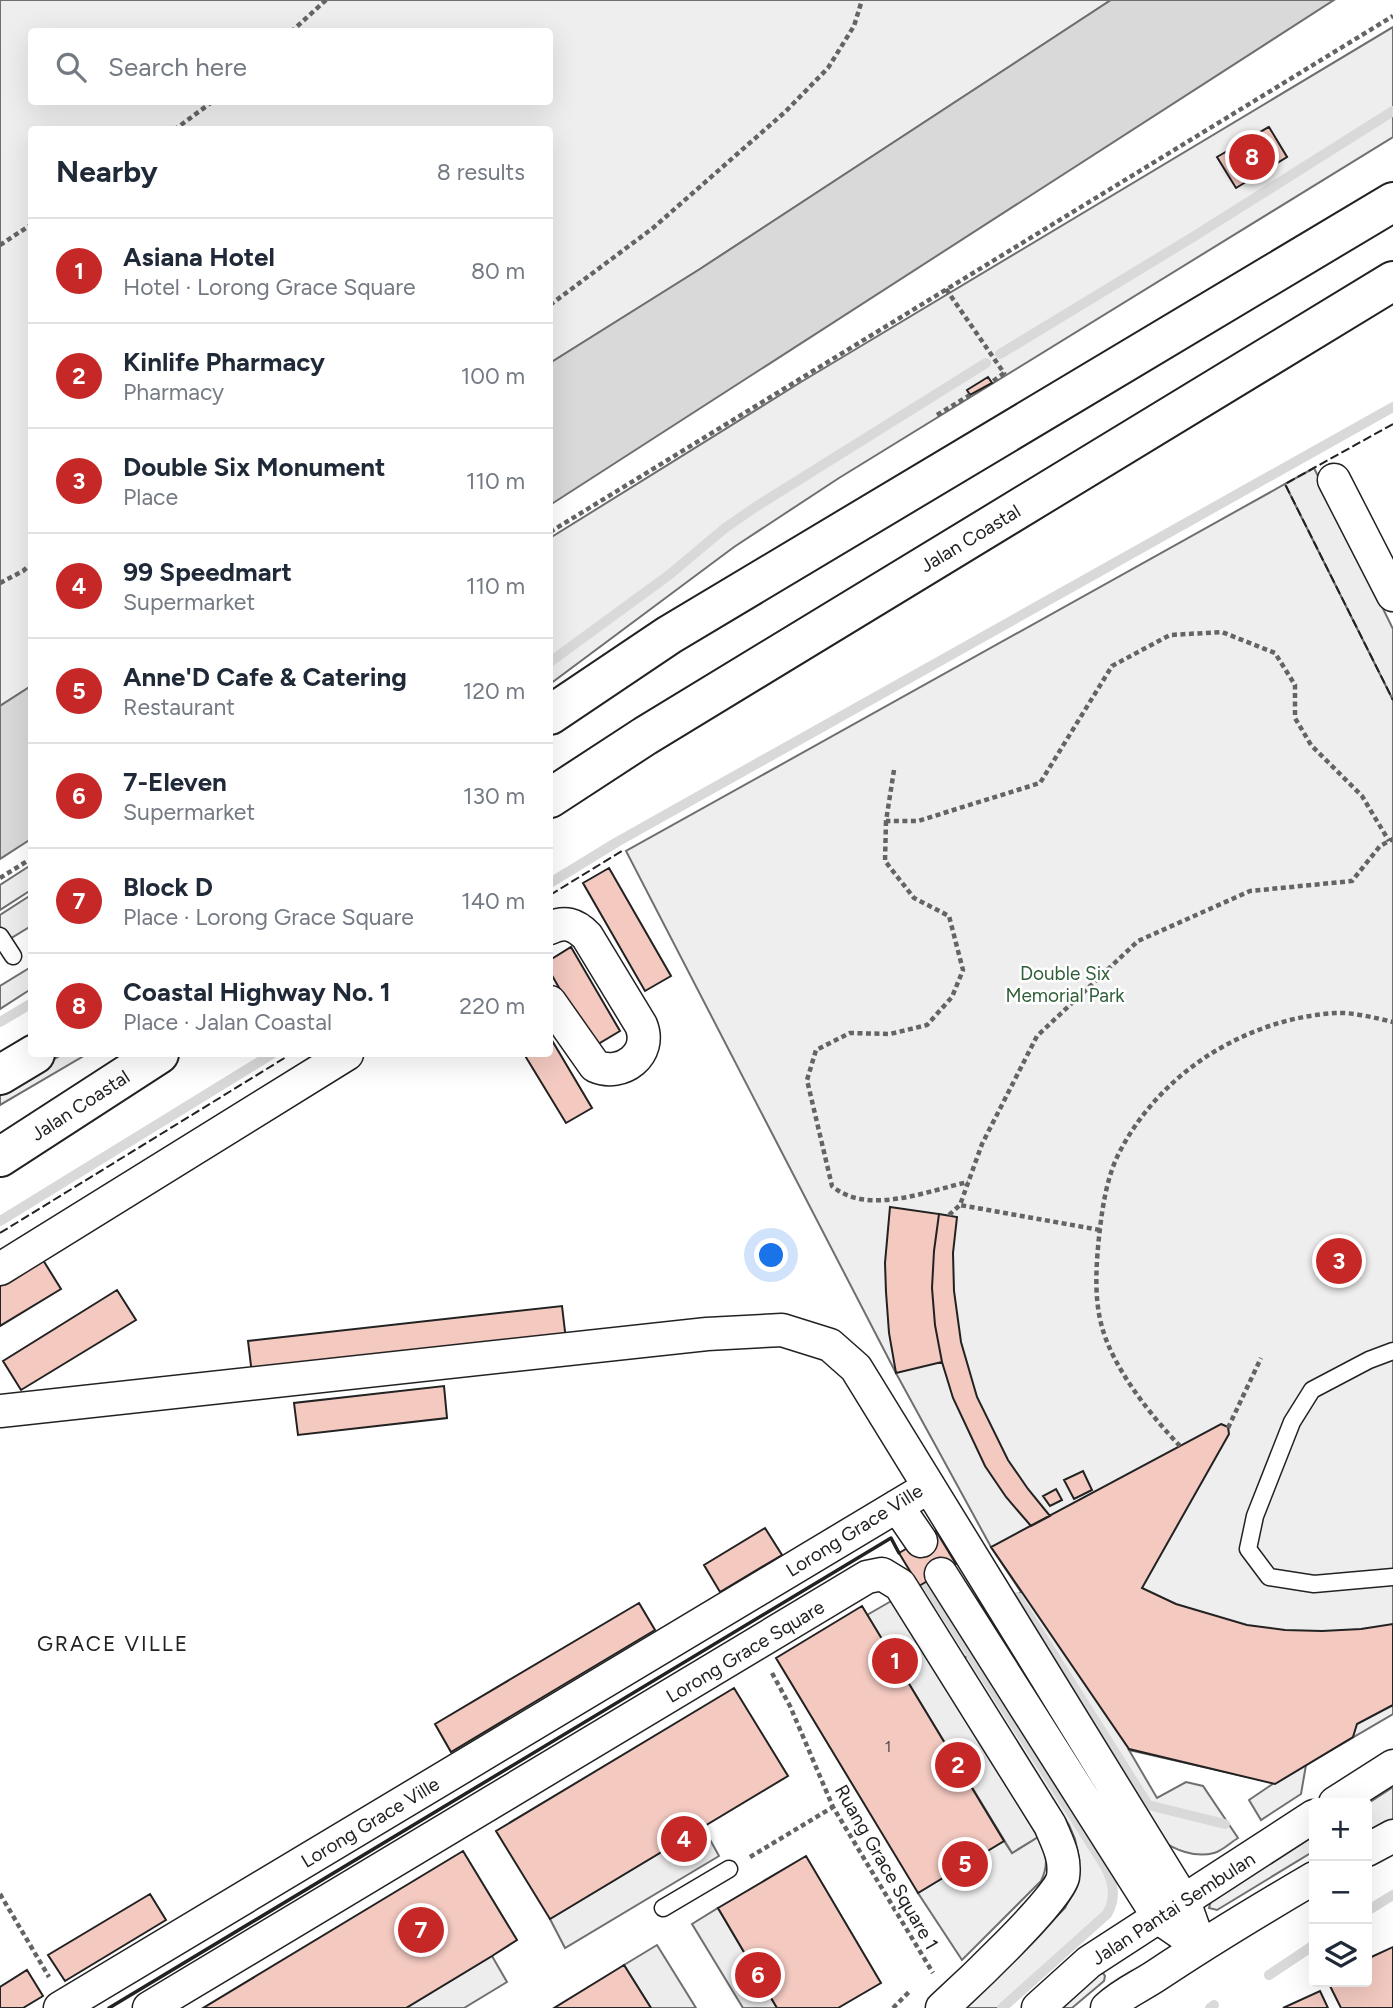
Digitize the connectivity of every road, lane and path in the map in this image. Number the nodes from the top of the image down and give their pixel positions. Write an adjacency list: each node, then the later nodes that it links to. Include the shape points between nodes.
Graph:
1 (326, 0): 4 (path)
2 (862, 0): 12 (path, via 853,26 828,68 785,112 653,229)
3 (1393, 16): 11 (path)
4 (295, 28)
5 (208, 105): 6 (path)
6 (179, 126)
7 (1393, 202): 21 (highway, via 669,635)
8 (28, 227): 9 (path)
9 (0, 245)
10 (1393, 281): 23 (highway, Jalan Coastal)
11 (946, 289): 13 (path, via 1004,373); 17 (path)
12 (553, 303)
13 (992, 382)
14 (970, 395): 15 (path)
15 (937, 415)
16 (1334, 480): 20 (street)
17 (553, 530)
18 (28, 566): 19 (path)
19 (0, 583)
20 (1393, 595)
21 (553, 713)
22 (894, 770): 24 (path)
23 (553, 796)
24 (886, 821): 25 (path, via 918,821 1040,783 1112,666 1170,635 1222,632 1275,653 1295,685 1295,719 1311,745 1362,796); 38 (path, via 885,861 914,898 949,916 963,970 952,997 927,1025 890,1034 850,1033 816,1050 807,1080 832,1186 842,1194 883,1201)
25 (1391, 840): 38 (path, via 1380,846 1352,881 1250,891 1138,941 1037,1036 982,1144)
26 (28, 860): 27 (path)
27 (0, 878)
28 (553, 927): 31 (street, via 570,924 587,936 641,1025 645,1034 640,1053 614,1070 595,1066)
29 (0, 936): 30 (lane)
30 (13, 956)
31 (553, 1006)
32 (1393, 1022): 41 (path, via 1338,1013 1275,1022 1218,1048 1179,1077 1147,1111 1118,1156)
33 (30, 1057): 36 (highway)
34 (154, 1057): 37 (highway, Jalan Coastal)
35 (342, 1057): 42 (street)
36 (0, 1075)
37 (0, 1157)
38 (968, 1182): 39 (path)
39 (960, 1205): 40 (path); 41 (path)
40 (949, 1215)
41 (1100, 1230): 47 (path, via 1096,1269 1102,1327 1123,1375)
42 (0, 1269)
43 (1393, 1351): 52 (lane, via 1312,1390 1292,1422 1255,1516 1248,1549 1269,1577 1314,1584)
44 (1261, 1359): 46 (path)
45 (0, 1411): 48 (street, Lorong Grace Ville, via 707,1334 782,1330 831,1345 856,1367)
46 (1228, 1428)
47 (1180, 1446)
48 (929, 1487): 49 (street, Lorong Grace Ville); 53 (street)
49 (897, 1506): 50 (street); 70 (street, Lorong Grace Ville)
50 (921, 1541)
51 (941, 1574): 54 (street)
52 (1393, 1577)
53 (997, 1598): 54 (street); 66 (street)
54 (968, 1616): 66 (street)
55 (769, 1668): 58 (path, Ruang Grace Square 1)
56 (1393, 1766): 57 (street)
57 (1343, 1798)
58 (833, 1807): 62 (path); 69 (path, Ruang Grace Square 1)
59 (1309, 1819): 66 (street, Jalan Pantai Sembulan)
60 (1393, 1836): 61 (street)
61 (1372, 1847)
62 (729, 1869): 65 (lane)
63 (1309, 1881): 67 (street)
64 (0, 1894): 70 (path)
65 (663, 1908)
66 (1171, 1909): 67 (street); 72 (street, Jalan Pantai Sembulan, via 1089,1962)
67 (1200, 1946): 68 (street)
68 (1119, 2003)
69 (946, 2005): 71 (street, Lorong Grace Square, via 1046,1905 1063,1879 1063,1855 1050,1825 900,1585 882,1574 867,1577)
70 (63, 2006)
71 (149, 2008)
72 (1038, 2008)

